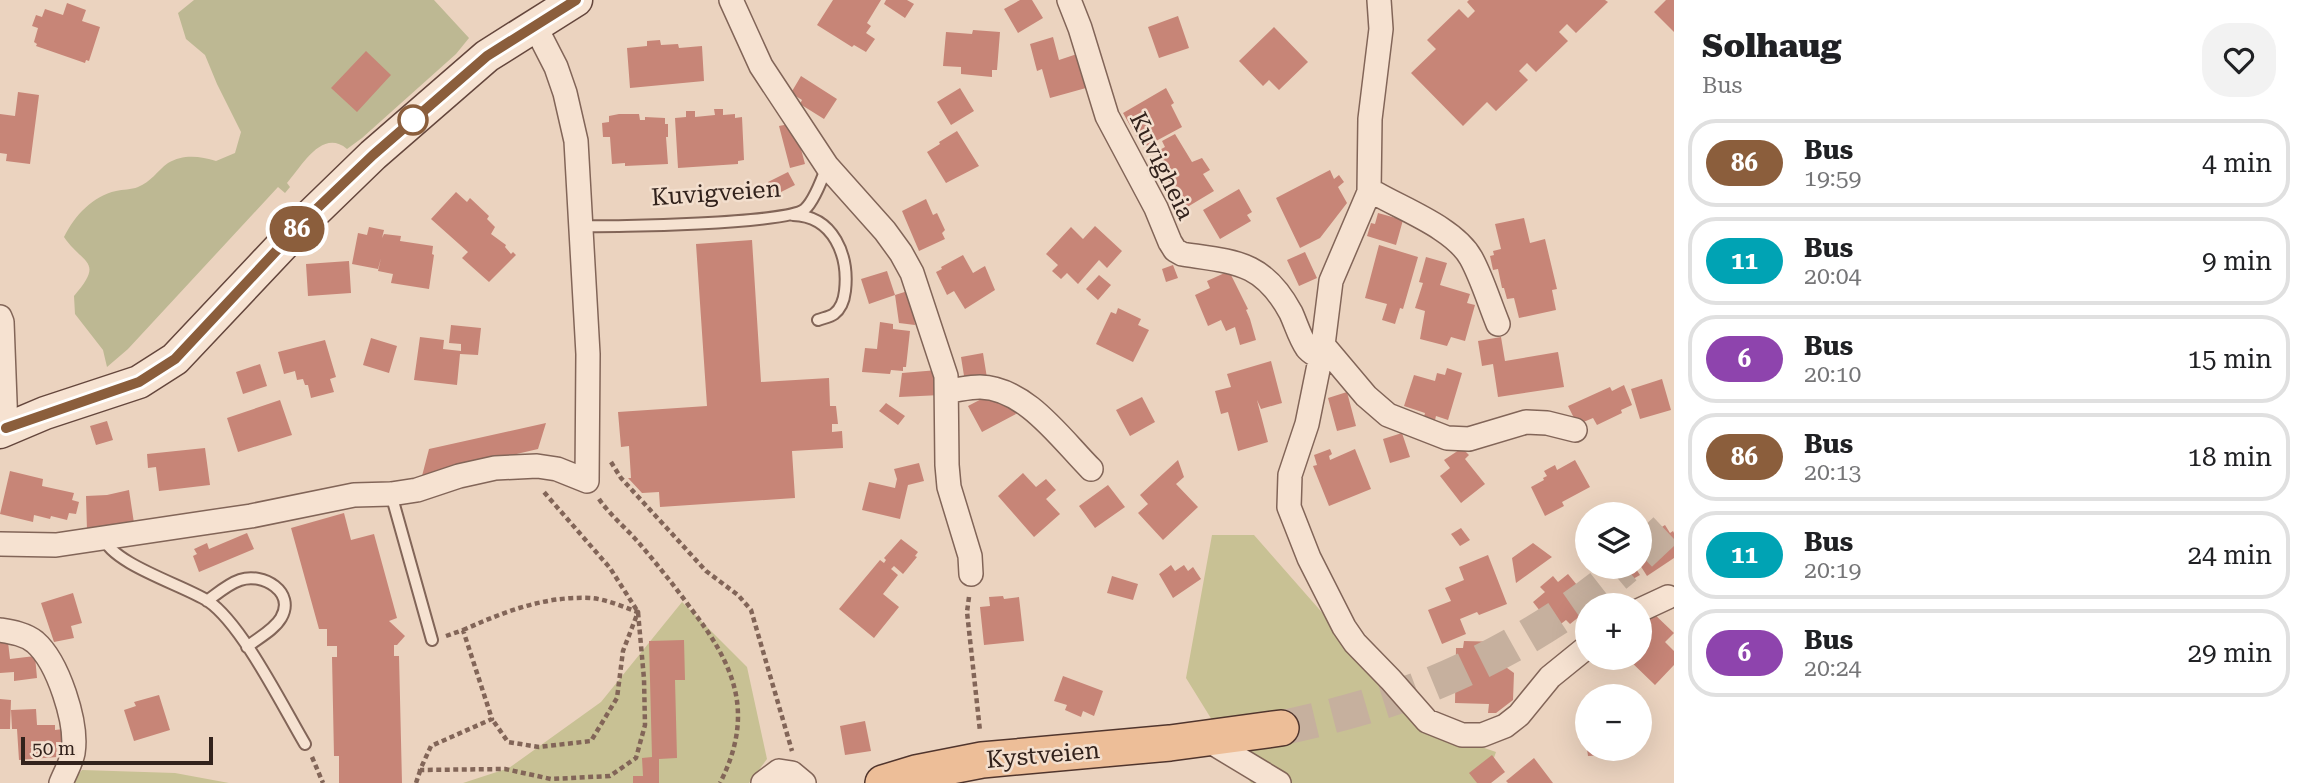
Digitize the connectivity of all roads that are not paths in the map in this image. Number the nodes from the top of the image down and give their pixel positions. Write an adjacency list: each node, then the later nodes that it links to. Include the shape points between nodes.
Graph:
1 (576, 0): 5 (main road)
2 (732, 0): 6 (street, via 761,66)
3 (1069, 0): 13 (street, Kuvigheia, via 1107,116 1175,250 1228,261 1261,275 1281,296 1307,348)
4 (1380, 0): 7 (street)
5 (535, 26): 9 (street, via 556,67 572,118); 15 (main road, via 487,56 373,155 175,359 139,382)
6 (827, 166): 8 (lane, Kuvigveien, via 805,209); 14 (street, via 885,231 912,273)
7 (1369, 192): 12 (street, via 1460,243 1471,257); 13 (street, via 1331,281)
8 (791, 215): 9 (lane, Kuvigveien); 11 (lane, via 814,219 827,228 837,241 847,271 844,302 833,315)
9 (582, 226): 18 (street, via 587,481 557,469 521,466 495,468)
10 (0, 317): 15 (street)
11 (818, 320)
12 (1498, 324)
13 (1322, 351): 16 (street, Kuvigheia, via 1388,415 1447,438 1469,439 1526,422); 28 (street, via 1307,424 1290,475 1289,507 1308,558 1354,643 1427,721 1462,735 1482,735 1505,726)
14 (947, 391): 17 (street, via 979,387 1012,394); 21 (street, via 949,486)
15 (3, 430)
16 (1575, 430)
17 (1091, 469)
18 (391, 494): 19 (street, via 354,495 251,516); 26 (lane)
19 (103, 537): 20 (street, via 56,545); 23 (lane, via 126,561)
20 (0, 544)
21 (971, 574)
22 (1668, 597): 24 (street)
23 (207, 601): 27 (lane, via 223,614); 27 (lane, via 241,579 267,580 278,588 285,609 280,621)
24 (1652, 604)
25 (0, 630): 33 (street, via 34,641 62,685 74,743)
26 (432, 640)
27 (247, 647): 31 (lane)
28 (1575, 657)
29 (1281, 729): 30 (main road, Kystveien)
30 (1206, 739): 35 (main road, Kystveien, via 982,760); 36 (street)
31 (306, 744)
32 (798, 778): 34 (street, via 779,771)
33 (61, 783)
34 (763, 783)
35 (883, 783)
36 (1279, 783)

